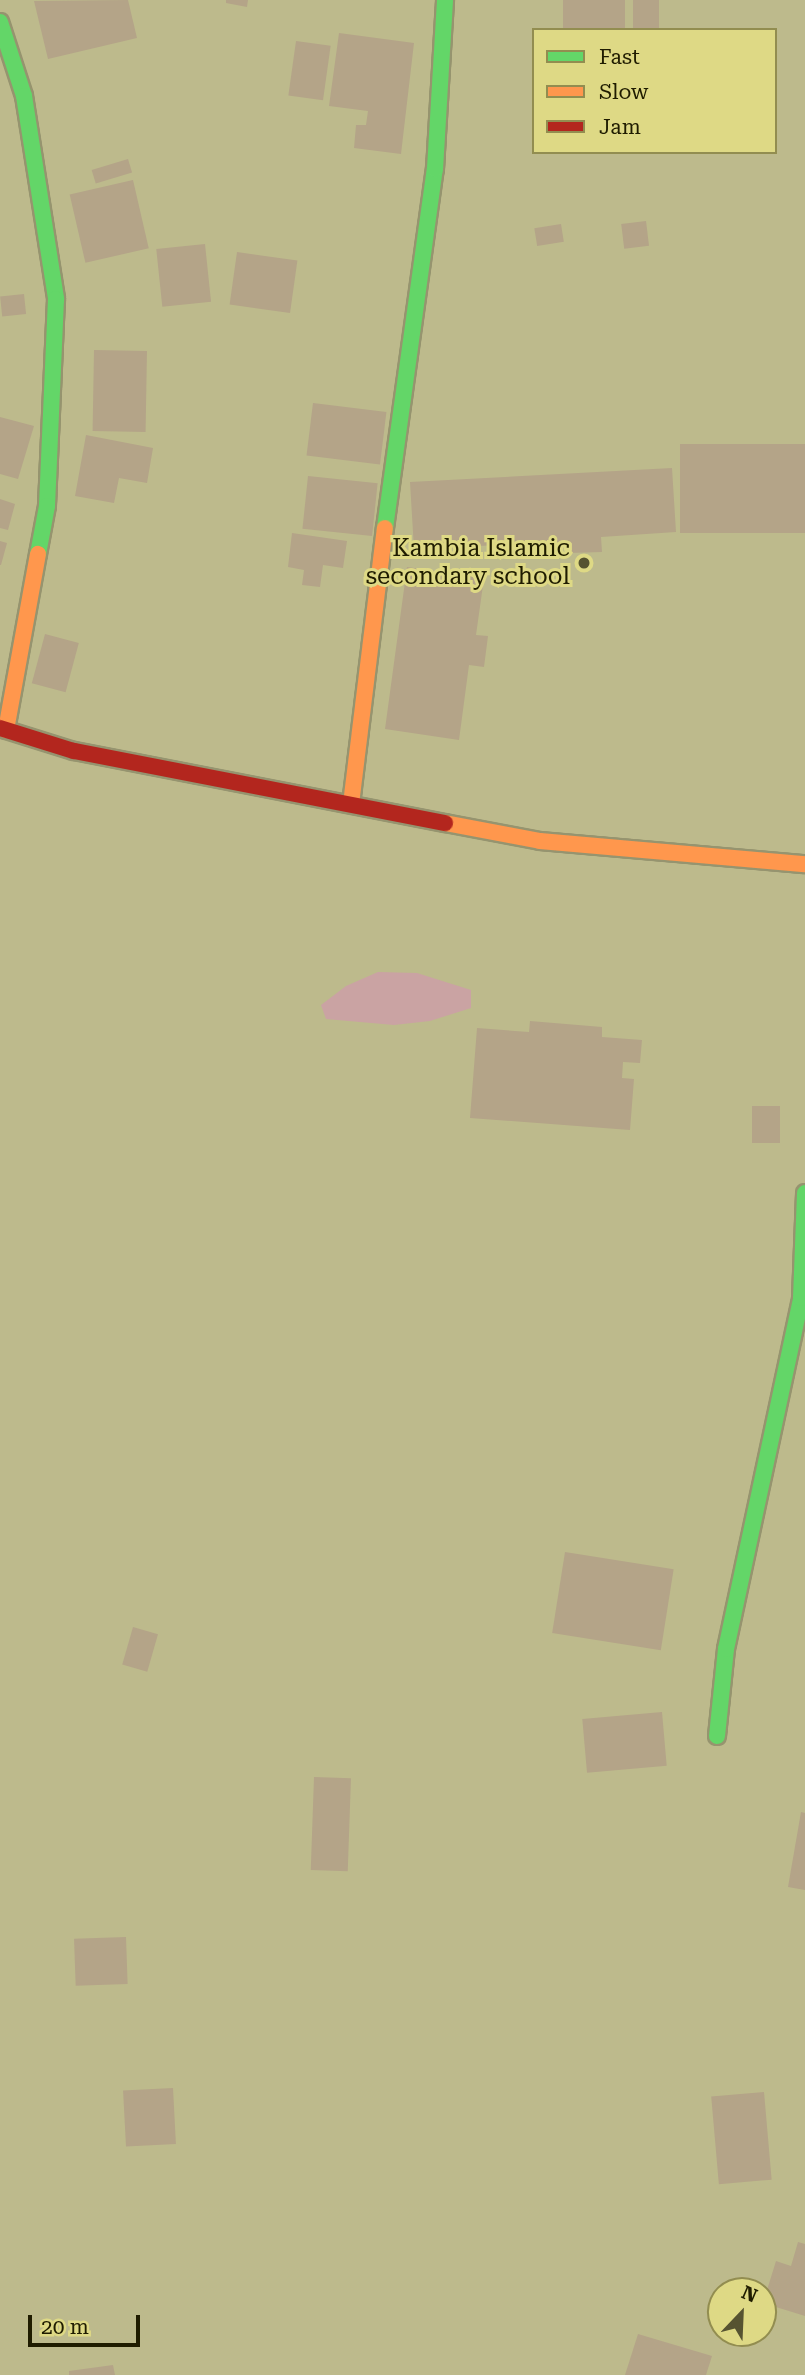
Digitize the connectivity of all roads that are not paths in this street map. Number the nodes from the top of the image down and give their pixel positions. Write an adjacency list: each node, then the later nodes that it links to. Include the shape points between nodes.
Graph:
1 (445, 0): 4 (street, via 435,169)
2 (0, 22): 3 (street, via 24,96 56,299 47,506)
3 (3, 729): 4 (street, via 74,751)
4 (351, 804): 5 (street, via 540,841)
5 (805, 864)
6 (805, 1193): 7 (street, via 801,1298 726,1649)
7 (717, 1737)

